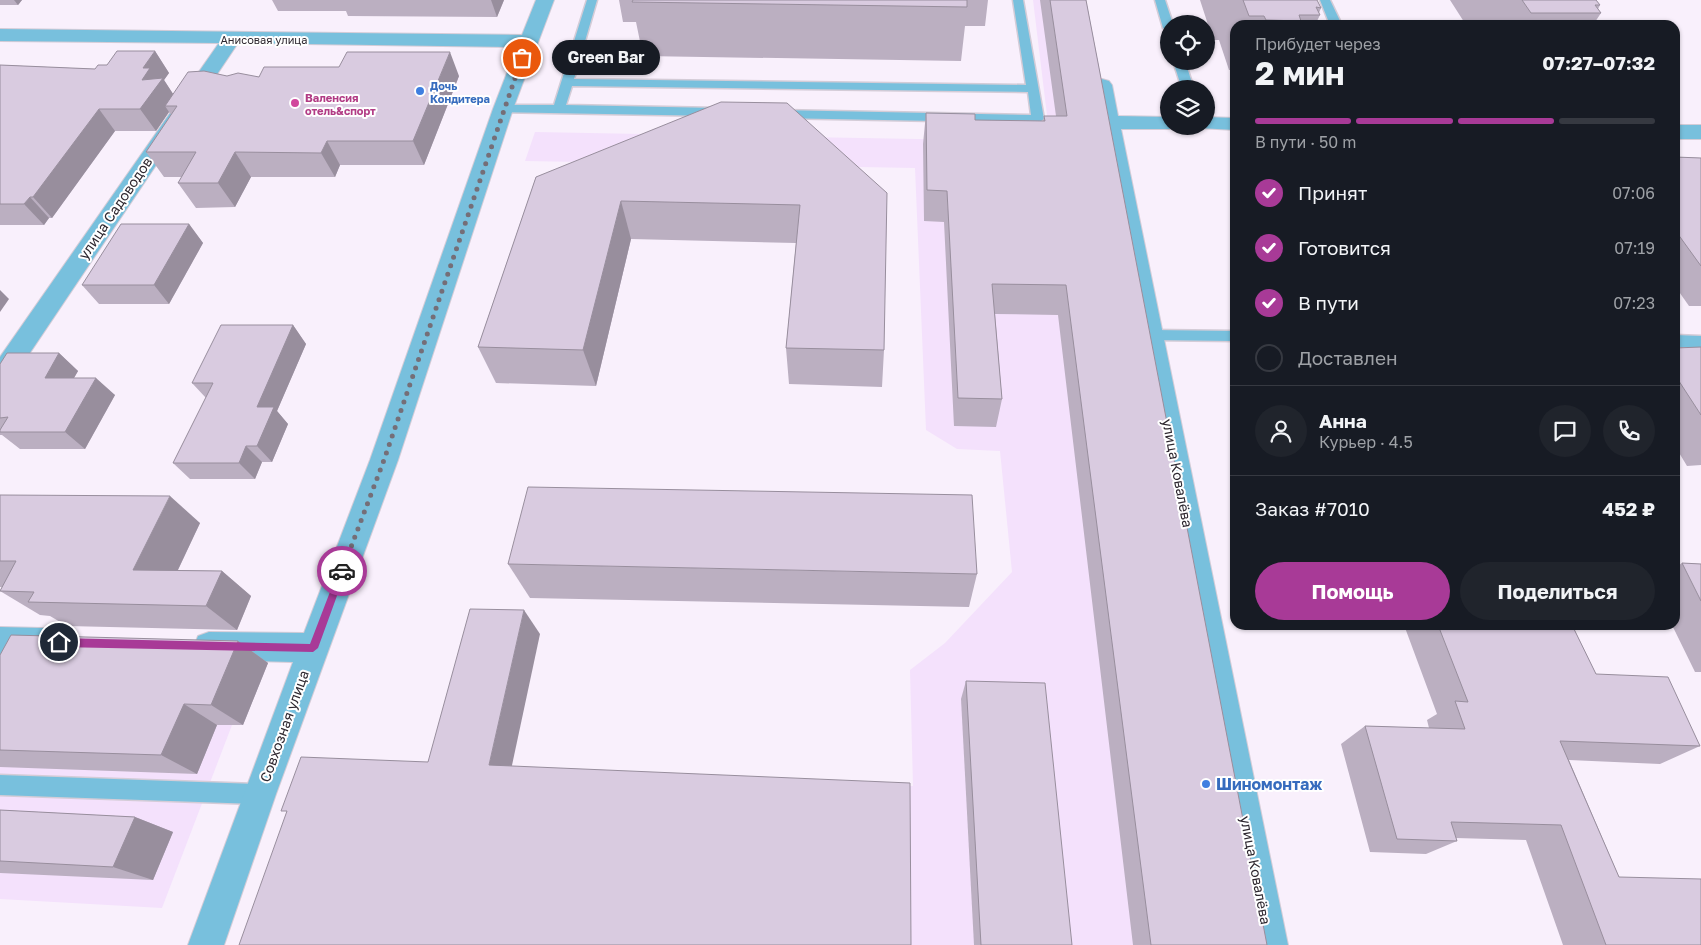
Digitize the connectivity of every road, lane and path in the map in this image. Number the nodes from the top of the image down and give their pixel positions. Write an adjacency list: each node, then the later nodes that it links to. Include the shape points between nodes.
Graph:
1 (545, 0): 10 (street, Совхозная улица)
2 (592, 0): 12 (lane)
3 (1018, 0): 13 (lane)
4 (1160, 0): 6 (lane)
5 (1325, 0): 7 (lane)
6 (1165, 15)
7 (1334, 20)
8 (0, 36): 9 (street, Анисовая улица)
9 (231, 39): 10 (street, Анисовая улица); 28 (street, улица Садоводов)
10 (529, 41): 14 (street, Совхозная улица)
11 (1097, 56): 18 (street, улица Ковалёва)
12 (567, 82): 13 (lane); 15 (lane)
13 (1033, 89): 17 (lane, via 1038,119)
14 (503, 109): 15 (lane); 32 (street, Совхозная улица, via 384,460)
15 (559, 109): 16 (lane)
16 (728, 113)
17 (768, 114)
18 (1110, 122): 19 (street); 24 (street, улица Ковалёва)
19 (1160, 123)
20 (1215, 123): 21 (street)
21 (1230, 124)
22 (1680, 132): 23 (street)
23 (1701, 132)
24 (1151, 335): 25 (lane); 36 (street, улица Ковалёва)
25 (1230, 336)
26 (1680, 341): 27 (lane)
27 (1701, 342)
28 (0, 377)
29 (0, 641): 30 (street)
30 (68, 643)
31 (186, 645): 32 (street)
32 (313, 648): 34 (street, Совхозная улица)
33 (0, 785): 34 (lane)
34 (259, 794): 35 (street, Совхозная улица)
35 (206, 945)
36 (1270, 945)

